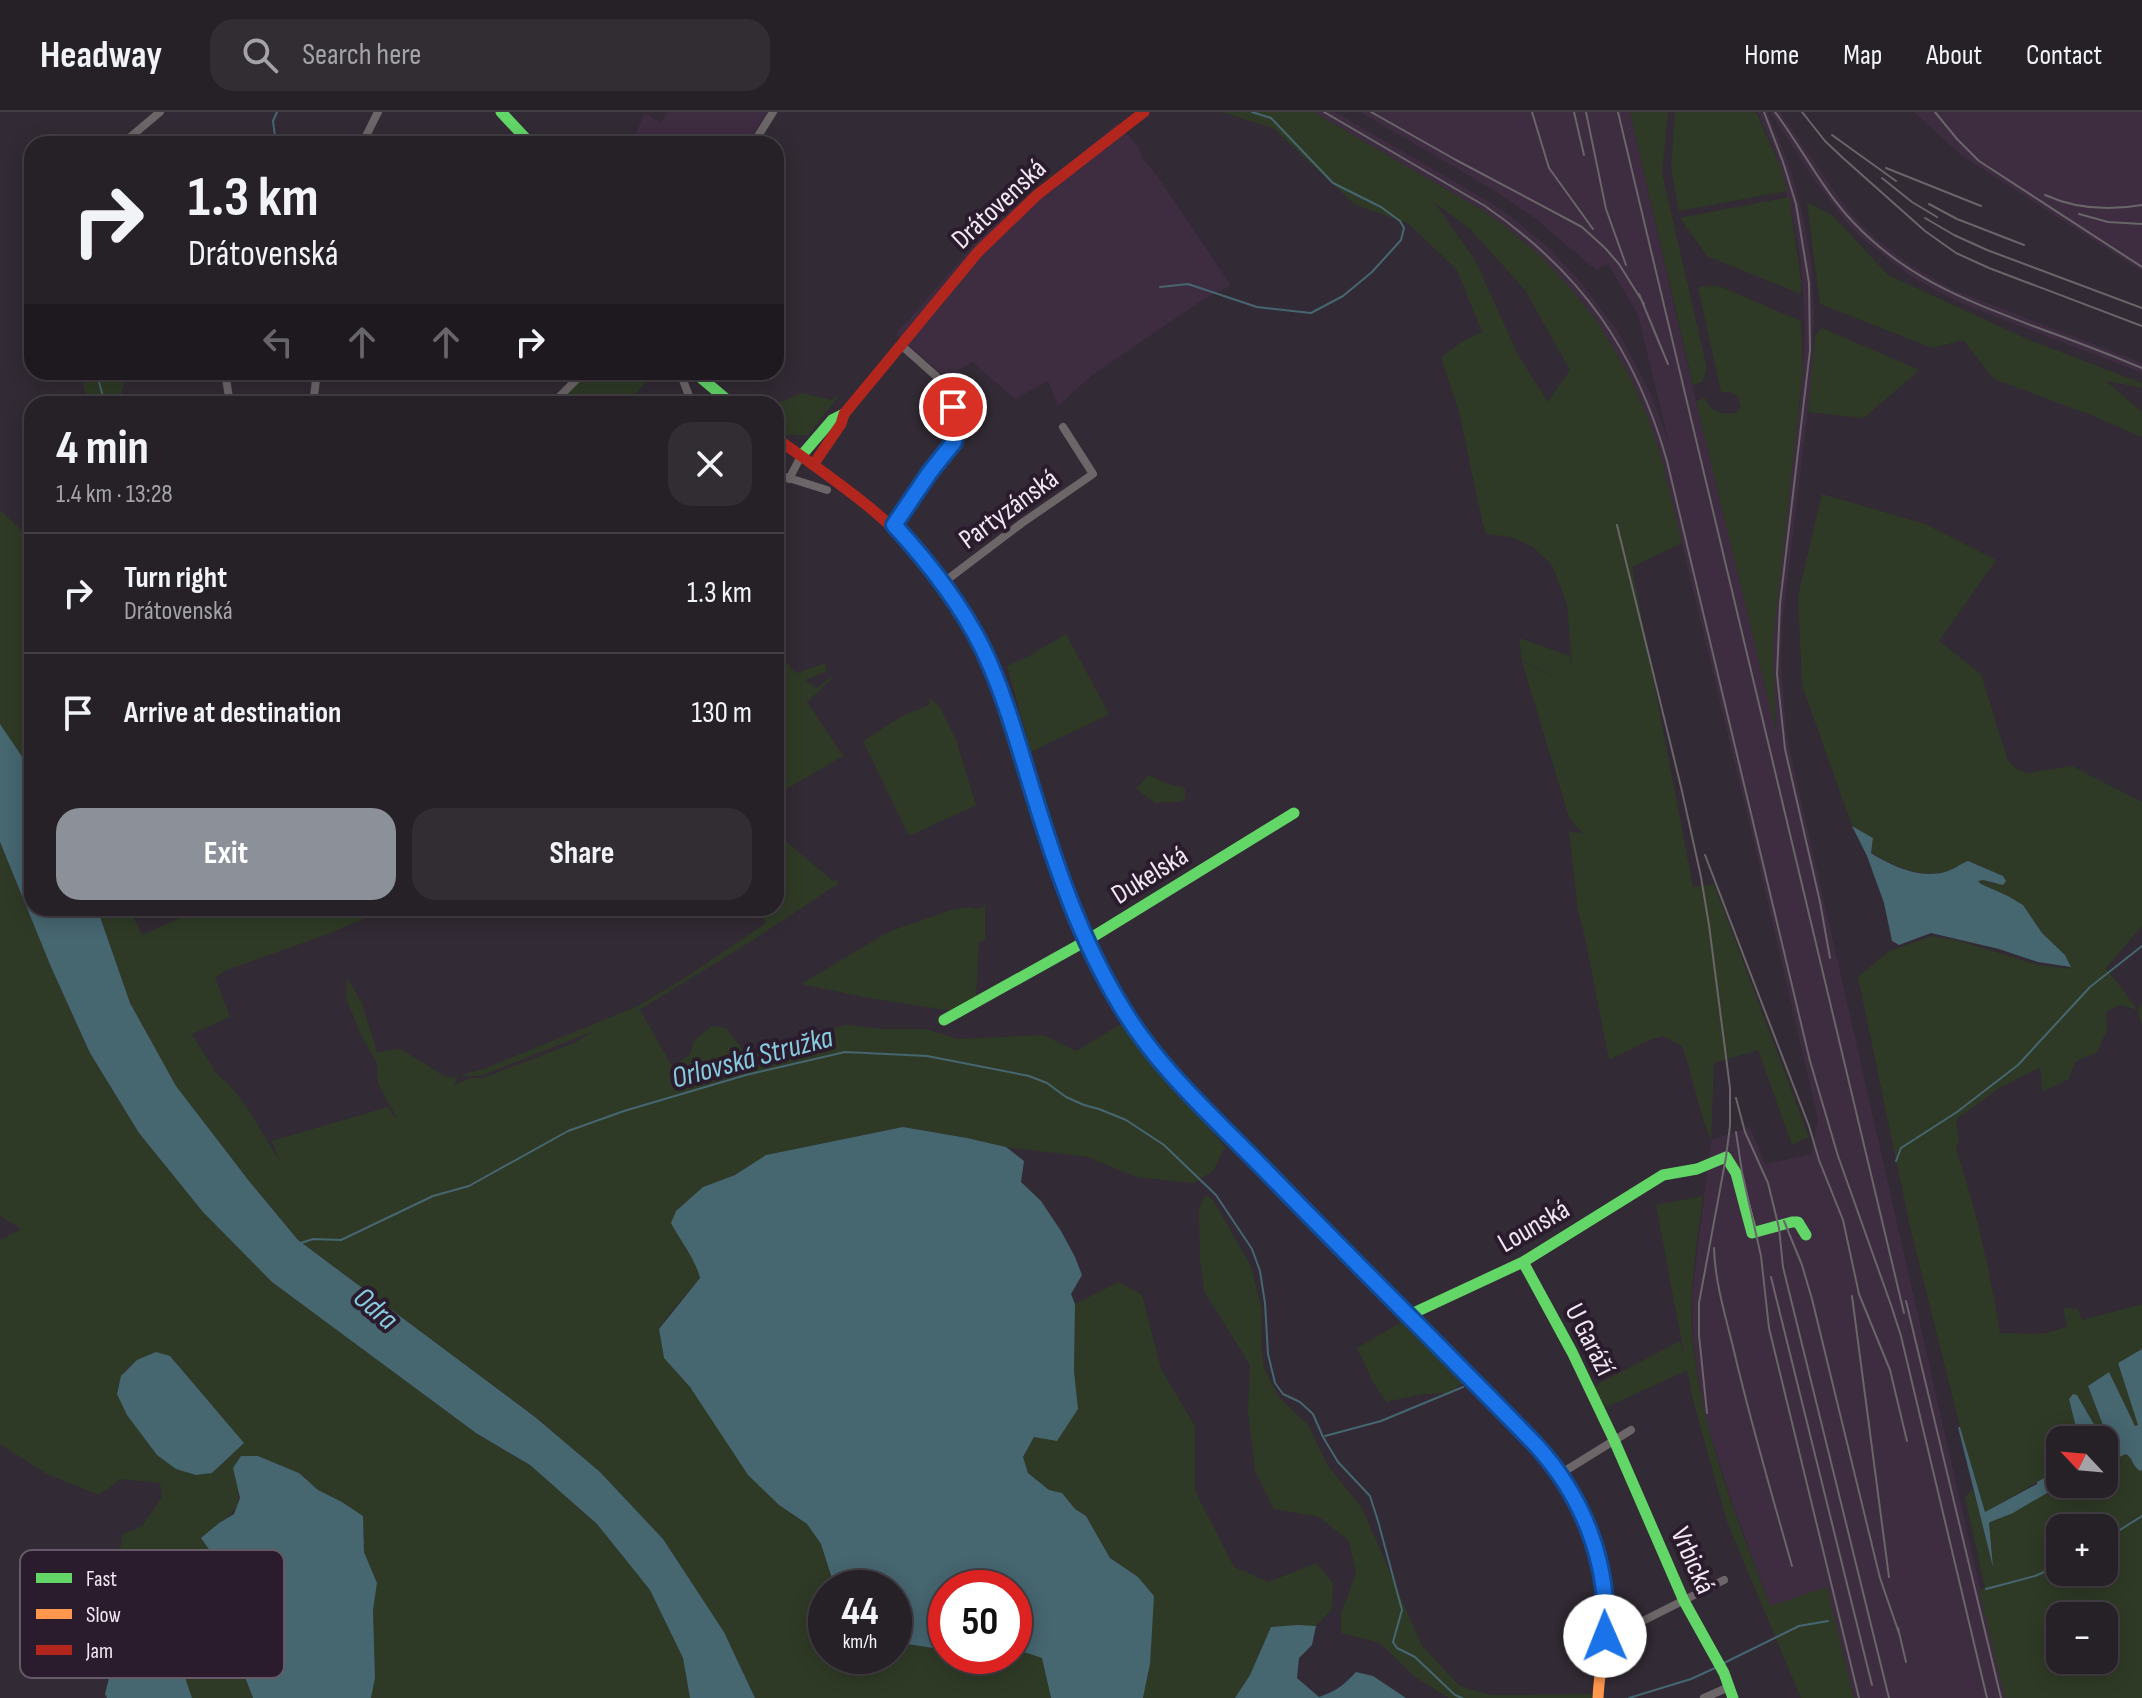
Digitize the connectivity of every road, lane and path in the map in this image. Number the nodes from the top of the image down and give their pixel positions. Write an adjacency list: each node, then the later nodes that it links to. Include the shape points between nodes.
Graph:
1 (160, 112): 6 (street)
2 (378, 112): 7 (street)
3 (501, 112): 8 (street)
4 (773, 112): 9 (street)
5 (1144, 112): 10 (street, Drátovenská, via 1022,209 978,252)
6 (132, 136)
7 (366, 136)
8 (524, 136)
9 (758, 136)
10 (901, 345): 15 (street, Drátovenská); 23 (street, via 943,385 957,432)
11 (576, 380): 13 (street)
12 (704, 380): 14 (street)
13 (560, 396)
14 (722, 396)
15 (844, 414): 18 (street, Drátovenská, via 832,420); 19 (street, Drátovenská)
16 (1063, 427): 24 (street, Partyzánská, via 1093,474)
17 (784, 444): 18 (street)
18 (801, 456): 19 (street); 21 (street)
19 (813, 465): 23 (street)
20 (784, 477): 21 (street)
21 (789, 479): 22 (street)
22 (827, 490)
23 (894, 525): 24 (street)
24 (944, 582): 26 (street, via 983,648 1000,690)
25 (1294, 813): 26 (street, Dukelská)
26 (1086, 941): 27 (street, Dukelská); 30 (street, via 1128,1020 1161,1062)
27 (944, 1020)
28 (1806, 1235): 29 (street, Lounská, via 1791,1220 1752,1233 1734,1165 1726,1157 1663,1175)
29 (1523, 1262): 30 (street, Lounská); 32 (street, U Garáží)
30 (1407, 1316): 33 (street)
31 (1631, 1430): 32 (street)
32 (1614, 1440): 33 (street); 35 (street, Vrbická)
33 (1560, 1474): 36 (street, via 1595,1543 1605,1594)
34 (1724, 1580): 35 (street)
35 (1684, 1601): 36 (street); 37 (street, Vrbická)
36 (1605, 1636): 38 (street)
37 (1731, 1692): 39 (street)
38 (1598, 1696)
39 (1704, 1698)

